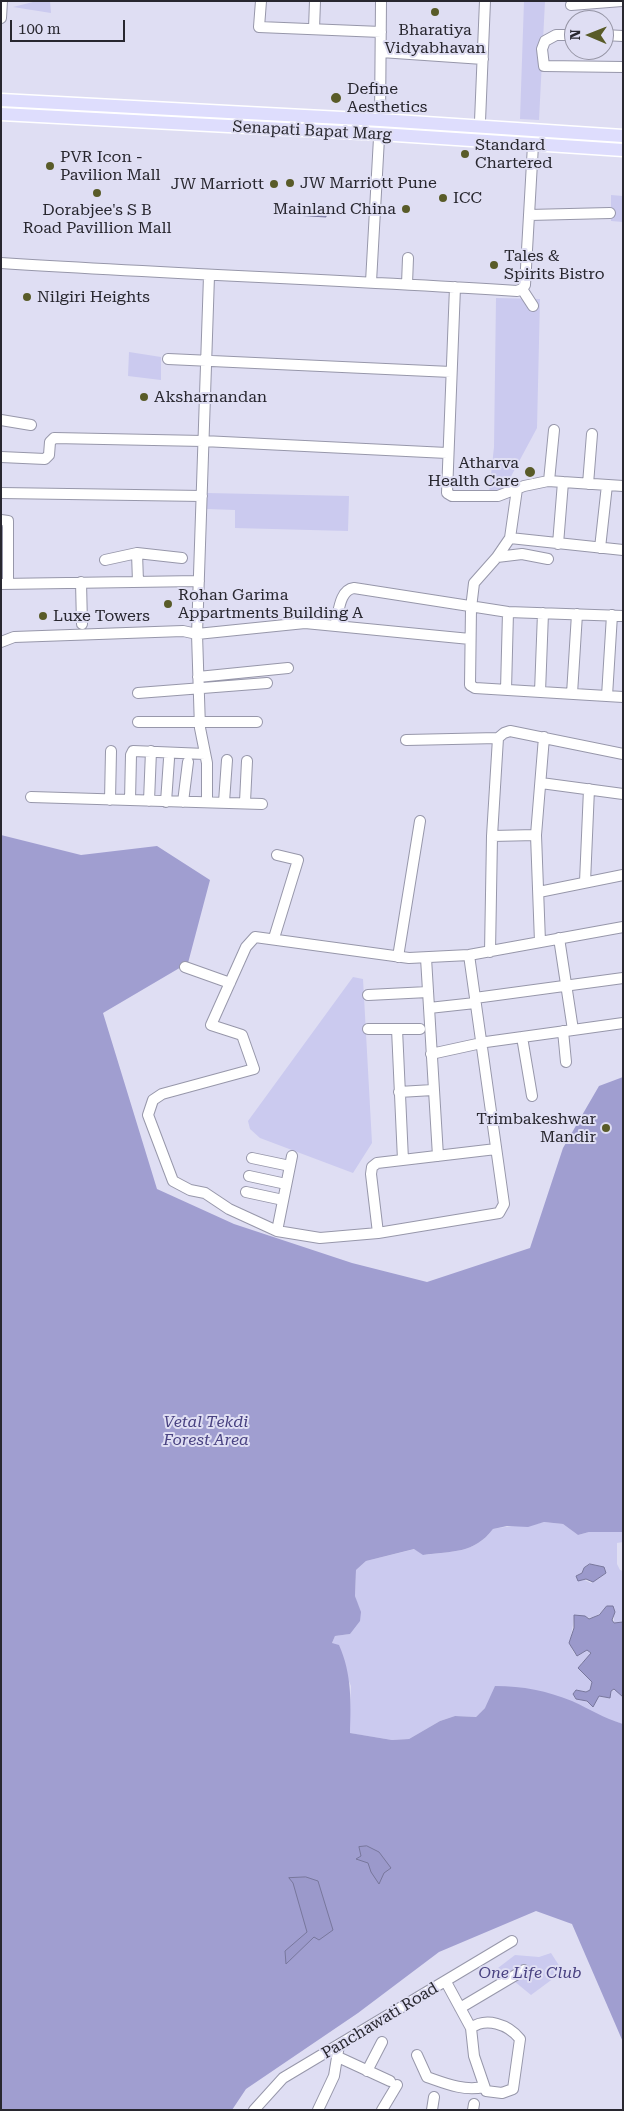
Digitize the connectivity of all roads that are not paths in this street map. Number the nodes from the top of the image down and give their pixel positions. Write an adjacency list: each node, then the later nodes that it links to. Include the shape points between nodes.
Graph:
1 (2, 1): 8 (street)
2 (262, 1): 9 (street, via 259,27)
3 (314, 1): 9 (street)
4 (381, 1): 10 (street)
5 (485, 1): 13 (street)
6 (622, 1): 7 (street)
7 (571, 5)
8 (1, 18)
9 (314, 29): 10 (street)
10 (381, 32): 12 (street)
11 (564, 35): 14 (street, via 545,41 542,49 544,66)
12 (381, 52): 13 (street); 17 (street)
13 (483, 60): 18 (street)
14 (623, 67)
15 (1, 100): 17 (main road, Senapati Bapat Marg)
16 (1, 114): 19 (main road, Senapati Bapat Marg)
17 (380, 120): 19 (street); 20 (main road, Senapati Bapat Marg)
18 (480, 121)
19 (380, 134): 21 (main road, Senapati Bapat Marg); 28 (street)
20 (623, 136)
21 (533, 145): 22 (main road, Senapati Bapat Marg); 24 (street)
22 (623, 150)
23 (610, 213): 24 (street)
24 (529, 215): 31 (street, via 525,285)
25 (408, 258): 29 (street)
26 (1, 263): 27 (street)
27 (209, 276): 28 (street); 34 (street)
28 (370, 282): 29 (street)
29 (407, 284): 30 (street)
30 (455, 287): 31 (street); 35 (street)
31 (522, 289): 32 (street)
32 (533, 306)
33 (168, 359): 34 (street)
34 (206, 360): 35 (street); 40 (street)
35 (451, 372): 41 (street)
36 (1, 420): 37 (street)
37 (30, 425)
38 (554, 430): 43 (street)
39 (592, 434): 45 (street)
40 (203, 441): 41 (street); 42 (street, via 54,438 45,460); 50 (street)
41 (447, 453): 48 (street, via 446,489 452,496 498,496)
42 (1, 457)
43 (549, 481): 44 (street); 48 (street)
44 (563, 482): 45 (street); 53 (street)
45 (588, 484): 46 (street)
46 (608, 485): 47 (street); 54 (street)
47 (623, 486)
48 (517, 489): 52 (street)
49 (1, 494): 50 (street)
50 (202, 496): 61 (street)
51 (1, 520): 64 (street, via 8,521)
52 (510, 538): 53 (street); 57 (street)
53 (558, 544): 54 (street)
54 (600, 548): 55 (street)
55 (623, 550)
56 (137, 553): 58 (street); 60 (street); 63 (street)
57 (497, 556): 59 (street, via 522,554); 65 (street, via 474,583)
58 (182, 558)
59 (548, 559)
60 (105, 560)
61 (199, 580): 63 (street); 73 (street)
62 (81, 582): 63 (street); 64 (street); 71 (street)
63 (138, 582)
64 (5, 584)
65 (471, 608): 66 (street); 72 (street, via 350,589 343,595); 74 (street)
66 (508, 612): 67 (street); 80 (street)
67 (542, 613): 68 (street); 81 (street)
68 (577, 614): 69 (street); 83 (street)
69 (612, 616): 70 (street); 84 (street)
70 (623, 616)
71 (82, 624)
72 (335, 626): 73 (street, via 305,623); 74 (street)
73 (197, 634): 75 (street, via 183,631 14,637); 77 (street)
74 (470, 638): 80 (street, via 471,687)
75 (1, 642)
76 (288, 668): 77 (street)
77 (198, 677): 79 (street)
78 (267, 683): 79 (street)
79 (199, 689): 82 (street); 87 (street)
80 (506, 690): 81 (street)
81 (540, 692): 83 (street)
82 (138, 693)
83 (572, 694): 84 (street)
84 (608, 696): 85 (street)
85 (623, 697)
86 (138, 722): 87 (street)
87 (200, 722): 88 (street); 94 (street)
88 (257, 722)
89 (544, 737): 90 (street, via 510,731); 95 (street); 100 (street)
90 (498, 738): 91 (street); 117 (street)
91 (406, 740)
92 (111, 751): 105 (street)
93 (151, 751): 94 (street); 106 (street, via 132,752); 107 (street)
94 (205, 754): 110 (street)
95 (623, 754)
96 (169, 760): 108 (street)
97 (227, 760): 111 (street)
98 (247, 761): 112 (street)
99 (188, 762): 109 (street)
100 (541, 783): 101 (street); 116 (street)
101 (589, 789): 103 (street); 120 (street)
102 (623, 790): 103 (street)
103 (623, 794): 113 (street)
104 (31, 797): 105 (street)
105 (110, 800): 106 (street)
106 (130, 800): 107 (street)
107 (149, 801): 108 (street)
108 (166, 802): 109 (street)
109 (183, 802): 110 (street)
110 (207, 802): 111 (street)
111 (224, 802): 112 (street)
112 (245, 802): 114 (street)
113 (623, 802)
114 (262, 804)
115 (420, 821): 127 (street)
116 (536, 835): 117 (street); 121 (street)
117 (492, 836): 126 (street)
118 (277, 855): 123 (street, via 298,860)
119 (623, 875): 120 (street)
120 (585, 882): 121 (street)
121 (539, 892): 125 (street)
122 (623, 927): 124 (street)
123 (274, 938): 127 (street); 132 (street, via 255,937 248,943)
124 (559, 938): 125 (street); 133 (street)
125 (540, 942): 126 (street)
126 (490, 952): 128 (street)
127 (398, 956): 129 (street)
128 (469, 956): 129 (street); 136 (street)
129 (426, 958): 134 (street)
130 (185, 967): 132 (street)
131 (623, 978): 133 (street)
132 (230, 983): 158 (street, via 211,1025 242,1035 254,1069 162,1094 153,1100 148,1115 173,1181 205,1193 229,1209)
133 (566, 984): 136 (street); 142 (street)
134 (428, 992): 135 (street); 137 (street)
135 (368, 995)
136 (475, 1000): 137 (street); 144 (street)
137 (428, 1008): 145 (street)
138 (623, 1023): 142 (street)
139 (368, 1029): 140 (street)
140 (397, 1029): 141 (street); 148 (street)
141 (420, 1029)
142 (568, 1030): 143 (street); 146 (street)
143 (522, 1037): 144 (street); 149 (street)
144 (480, 1044): 145 (street); 150 (street)
145 (431, 1054): 147 (street)
146 (566, 1062)
147 (434, 1090): 148 (street); 151 (street)
148 (399, 1092): 153 (street)
149 (532, 1096)
150 (496, 1149): 151 (street); 159 (street, via 504,1204 499,1213)
151 (438, 1156): 153 (street)
152 (252, 1158): 155 (street, via 291,1161)
153 (403, 1160): 159 (street, via 383,1161 372,1168)
154 (248, 1176): 155 (street)
155 (286, 1184): 157 (street)
156 (246, 1192): 157 (street)
157 (283, 1200): 158 (street)
158 (277, 1231): 159 (street, via 320,1238)
159 (378, 1233)
160 (512, 1941): 162 (street, Panchawati Road)
161 (524, 1970): 163 (street)
162 (446, 1982): 163 (street); 166 (street, Panchawati Road)
163 (460, 2008): 164 (street)
164 (471, 2028): 170 (street, via 474,2056); 170 (street, via 478,2023 490,2022 508,2028 520,2039 513,2089 508,2093 494,2093 486,2092)
165 (382, 2042): 169 (street)
166 (339, 2045): 168 (street); 172 (street, Panchawati Road, via 283,2078)
167 (417, 2055): 170 (street, via 427,2077 453,2087)
168 (338, 2057): 169 (street); 173 (street, via 326,2096)
169 (367, 2071): 174 (street, via 393,2083)
170 (484, 2087)
171 (434, 2096): 175 (street)
172 (254, 2110)
173 (318, 2110)
174 (382, 2110)
175 (432, 2110)

